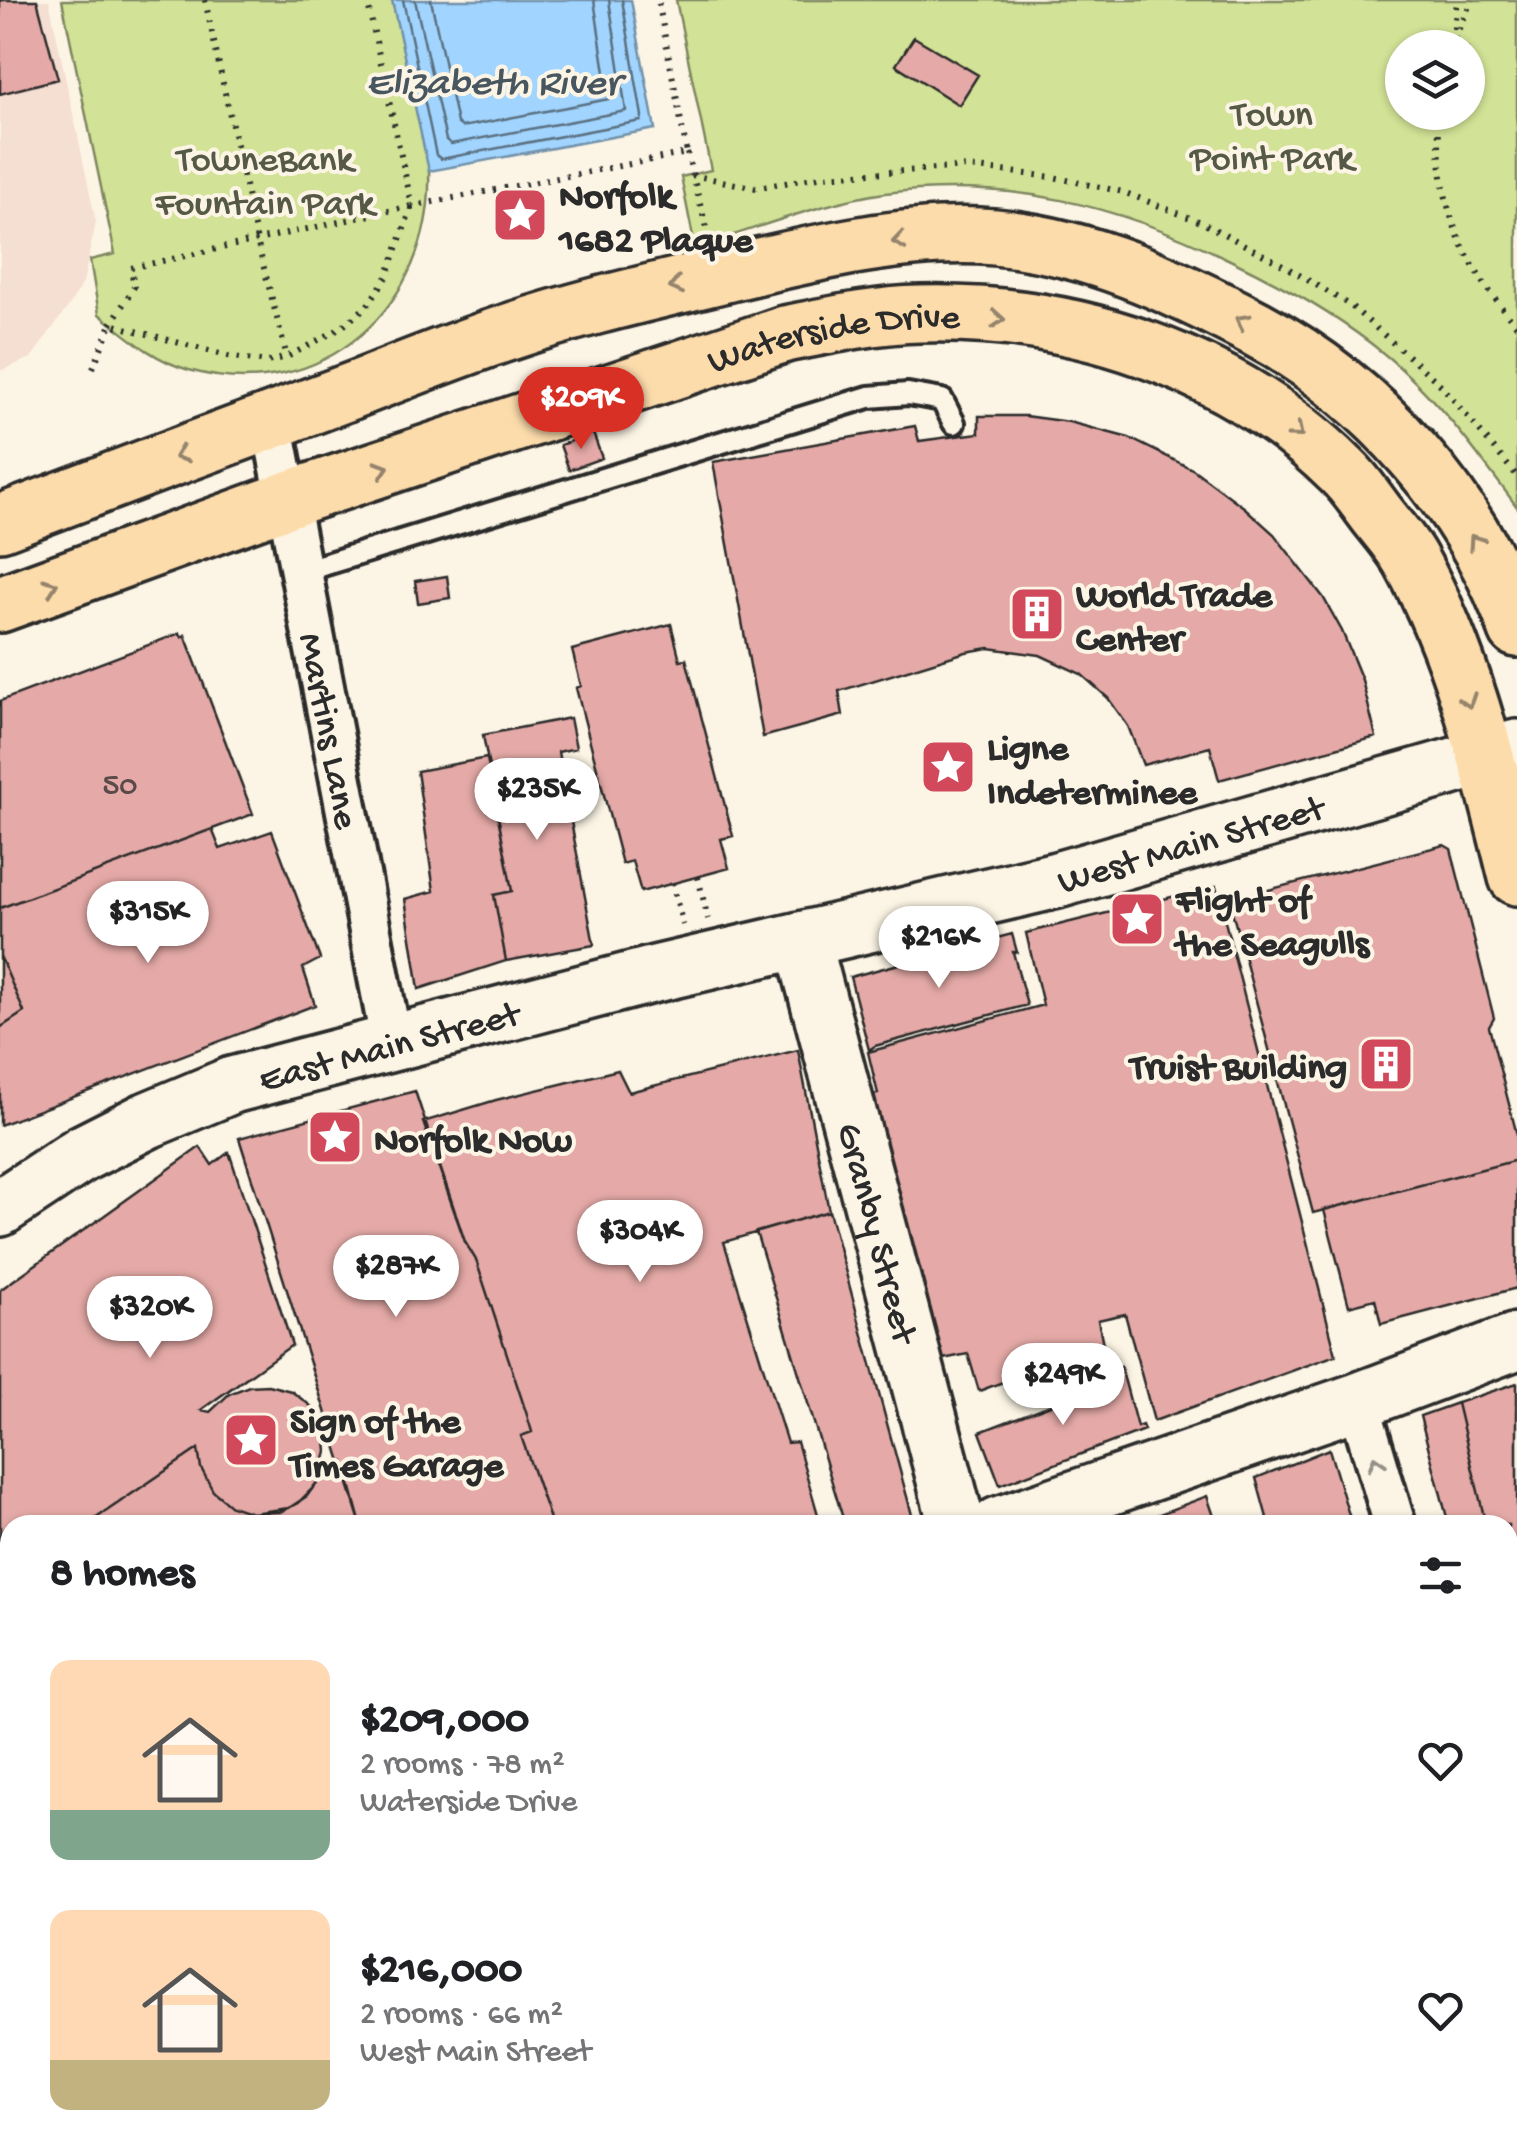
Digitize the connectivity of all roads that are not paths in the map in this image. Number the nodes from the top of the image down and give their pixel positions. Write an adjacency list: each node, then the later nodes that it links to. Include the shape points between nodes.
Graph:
1 (272, 420): 3 (main road, one-way to 3); 4 (street, Martins Lane); 9 (main road, one-way to 1, via 1486,558 1439,488 1371,408 1296,350 1203,301 1114,262 1056,246 943,235 792,258 514,330)
2 (954, 423): 7 (lane, via 942,400 869,396)
3 (124, 476): 5 (main road); 6 (main road, via 125,512)
4 (289, 500): 6 (main road, Waterside Drive); 7 (street, Martins Lane); 10 (main road, Waterside Drive, one-way to 10, via 785,334 922,314 1087,330 1221,381 1276,415 1344,472 1410,558)
5 (0, 523)
6 (101, 568): 8 (main road, Waterside Drive, one-way to 6)
7 (303, 571): 13 (street, Martins Lane)
8 (0, 604)
9 (1517, 629)
10 (1502, 752): 11 (main road, Waterside Drive); 12 (street, West Main Street, via 1058,880)
11 (1517, 877)
12 (802, 942): 13 (street, East Main Street); 17 (street, Granby Street)
13 (391, 1040): 14 (street, East Main Street, via 232,1084 148,1120)
14 (0, 1208)
15 (1517, 1341): 16 (street)
16 (1358, 1401): 18 (street); 19 (street, one-way to 16)
17 (953, 1515)
18 (1028, 1515)
19 (1392, 1515)

